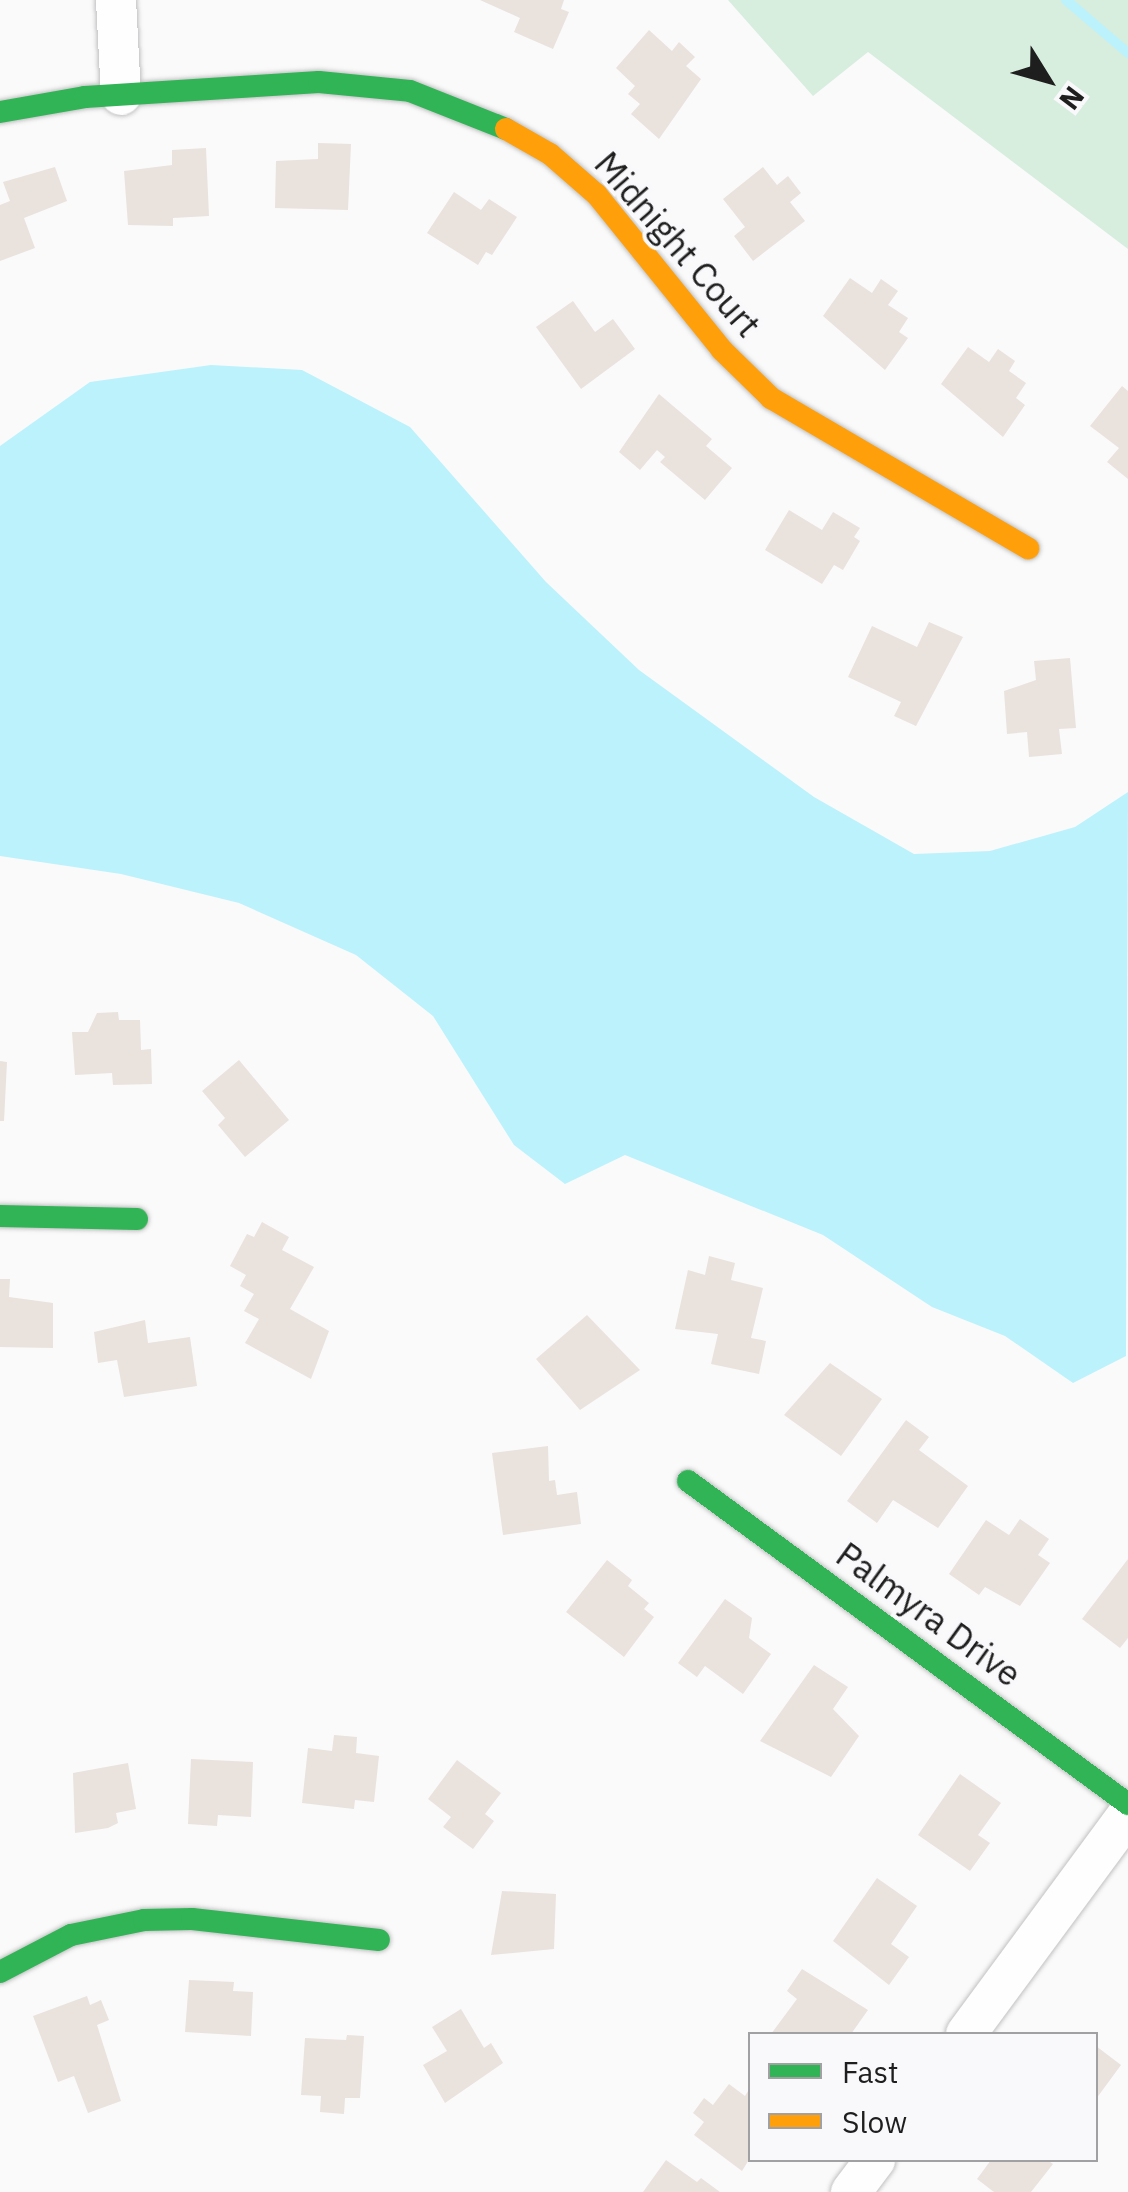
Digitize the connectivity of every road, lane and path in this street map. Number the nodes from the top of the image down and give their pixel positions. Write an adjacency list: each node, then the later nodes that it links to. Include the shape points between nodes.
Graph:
1 (116, 0): 2 (street)
2 (121, 95): 3 (street, Midnight Court); 4 (street, Midnight Court, via 350,83 410,91 497,123 550,154 597,195 722,350 771,398)
3 (0, 112)
4 (1028, 548)
5 (0, 1216): 6 (street)
6 (137, 1219)
7 (688, 1481): 8 (street, Palmyra Drive)
8 (1128, 1804)
9 (1128, 1814): 12 (street)
10 (378, 1940): 11 (street, via 192,1919 144,1920 71,1935)
11 (0, 1972)
12 (967, 2032)
13 (873, 2162): 14 (street)
14 (851, 2192)

